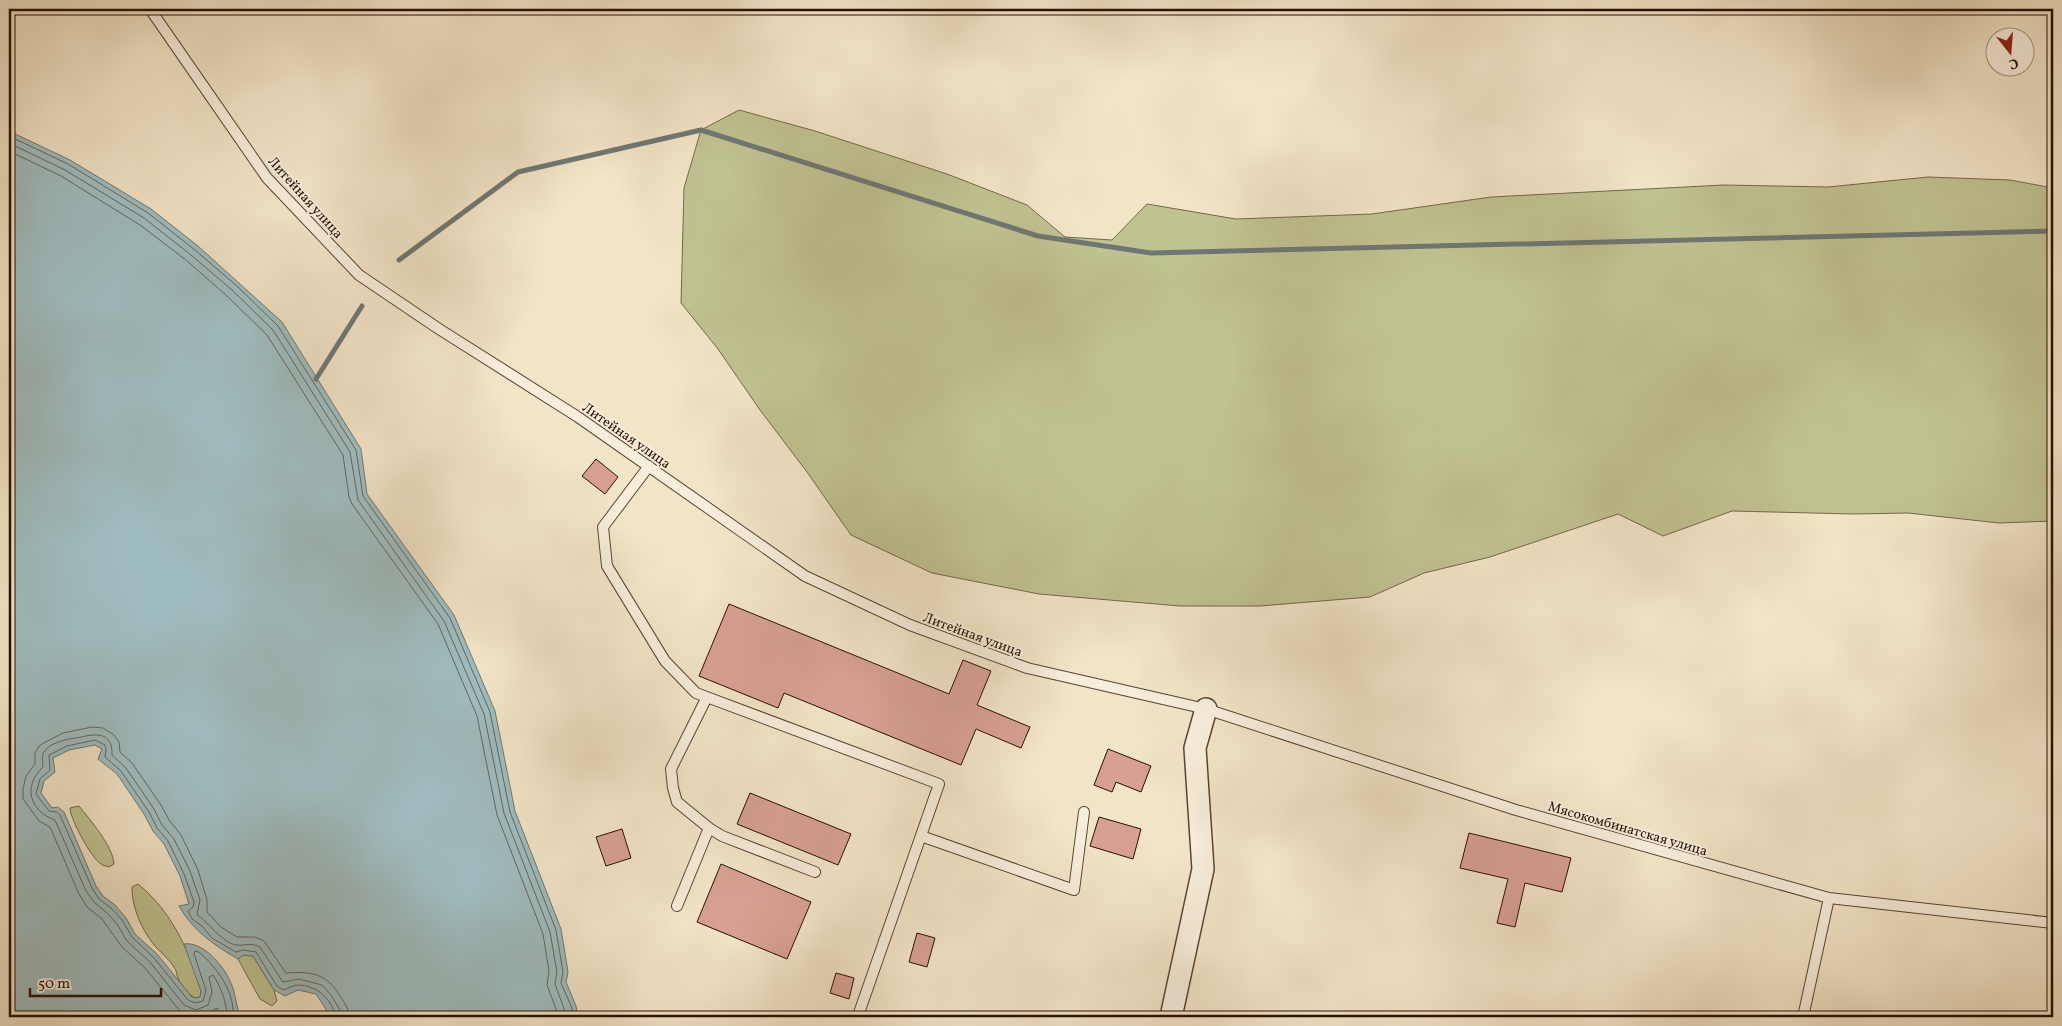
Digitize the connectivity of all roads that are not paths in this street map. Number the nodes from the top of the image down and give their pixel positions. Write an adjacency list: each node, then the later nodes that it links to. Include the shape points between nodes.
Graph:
1 (150, 9): 2 (lane, Литейная улица, via 267,178 359,275)
2 (648, 466): 3 (lane, via 603,527 607,566 666,661 696,693); 4 (lane, Литейная улица, via 805,576 910,625 1027,668)
3 (707, 697): 6 (lane, via 671,769 677,802); 7 (lane, via 939,784)
4 (1206, 709): 9 (lane, Мясокомбинатская улица, via 1516,810); 13 (street, via 1195,748 1203,869)
5 (1084, 812): 7 (lane, via 1074,890)
6 (709, 828): 8 (lane); 10 (lane)
7 (920, 836): 12 (lane)
8 (815, 872)
9 (1829, 898): 11 (lane, Мясокомбинатская улица); 14 (lane)
10 (677, 906)
11 (2053, 923)
12 (859, 1013)
13 (1171, 1017)
14 (1803, 1017)

